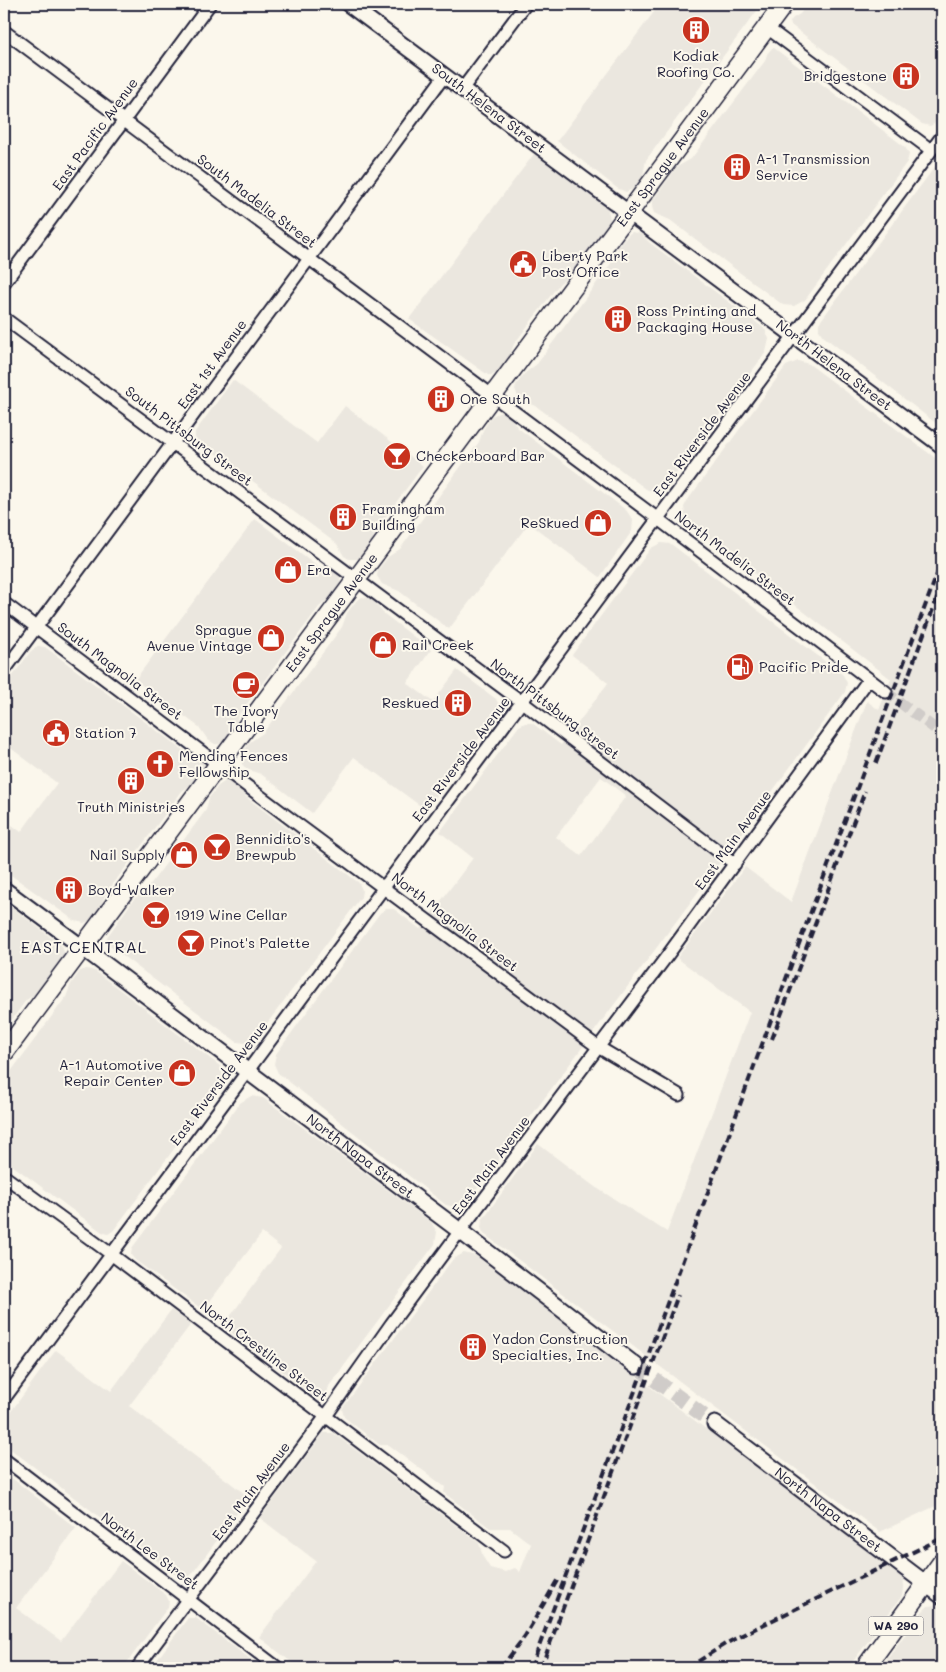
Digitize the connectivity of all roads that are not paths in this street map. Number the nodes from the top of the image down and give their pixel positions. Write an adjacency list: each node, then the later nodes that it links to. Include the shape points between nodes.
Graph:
1 (210, 4): 9 (street, East Pacific Avenue)
2 (348, 4): 7 (street, South Helena Street)
3 (526, 4): 8 (street)
4 (784, 4): 5 (main road, East Sprague Avenue)
5 (766, 28): 11 (street); 12 (main road, East Sprague Avenue)
6 (4, 31): 9 (street, South Madelia Street)
7 (445, 75): 8 (street, South Helena Street); 13 (street, East 1st Avenue)
8 (463, 88): 12 (street, South Helena Street)
9 (124, 121): 13 (street, South Madelia Street); 14 (street, East Pacific Avenue)
10 (942, 136): 11 (street, East Riverside Avenue)
11 (931, 150): 16 (street, East Riverside Avenue)
12 (629, 212): 16 (street, North Helena Street); 17 (main road, East Sprague Avenue)
13 (309, 259): 17 (street, South Madelia Street); 18 (street, East 1st Avenue)
14 (4, 283)
15 (4, 318): 18 (street, South Pittsburg Street)
16 (794, 335): 19 (street, North Helena Street); 20 (street, East Riverside Avenue)
17 (493, 396): 20 (street, North Madelia Street); 21 (main road, East Sprague Avenue)
18 (173, 442): 21 (street, South Pittsburg Street); 23 (street, East 1st Avenue)
19 (942, 446)
20 (658, 519): 25 (street, North Madelia Street); 27 (street, East Riverside Avenue)
21 (356, 580): 27 (street, North Pittsburg Street); 28 (main road, East Sprague Avenue)
22 (4, 602): 23 (street, South Magnolia Street)
23 (36, 627): 24 (street, East 1st Avenue); 28 (street, South Magnolia Street)
24 (4, 671)
25 (869, 680): 26 (street, North Madelia Street); 29 (street, East Main Avenue)
26 (886, 692)
27 (522, 702): 29 (street, North Pittsburg Street); 30 (street, East Riverside Avenue)
28 (219, 764): 30 (street, North Magnolia Street); 32 (main road, East Sprague Avenue)
29 (735, 864): 33 (street, East Main Avenue)
30 (384, 888): 33 (street, North Magnolia Street); 35 (street, East Riverside Avenue)
31 (4, 889): 32 (street)
32 (82, 947): 34 (main road, East Sprague Avenue); 35 (main road, North Napa Street)
33 (598, 1047): 36 (street, North Magnolia Street); 38 (street, East Main Avenue)
34 (4, 1053)
35 (247, 1071): 38 (main road, North Napa Street); 39 (street, East Riverside Avenue)
36 (679, 1095)
37 (4, 1176): 39 (street, North Crestline Street)
38 (460, 1231): 40 (main road, North Napa Street); 42 (street, East Main Avenue)
39 (111, 1254): 41 (street, East Riverside Avenue); 42 (street, North Crestline Street)
40 (636, 1366)
41 (4, 1399)
42 (326, 1416): 45 (street, North Crestline Street); 49 (street, East Main Avenue)
43 (715, 1424): 47 (main road, North Napa Street)
44 (4, 1459): 49 (street, North Lee Street)
45 (504, 1551)
46 (942, 1563): 47 (main road, WA 290)
47 (927, 1584): 48 (main road, North Napa Street); 52 (main road, WA 290)
48 (942, 1596)
49 (188, 1599): 50 (street, East Main Avenue); 51 (street, North Lee Street)
50 (137, 1668)
51 (278, 1668)
52 (865, 1668)

